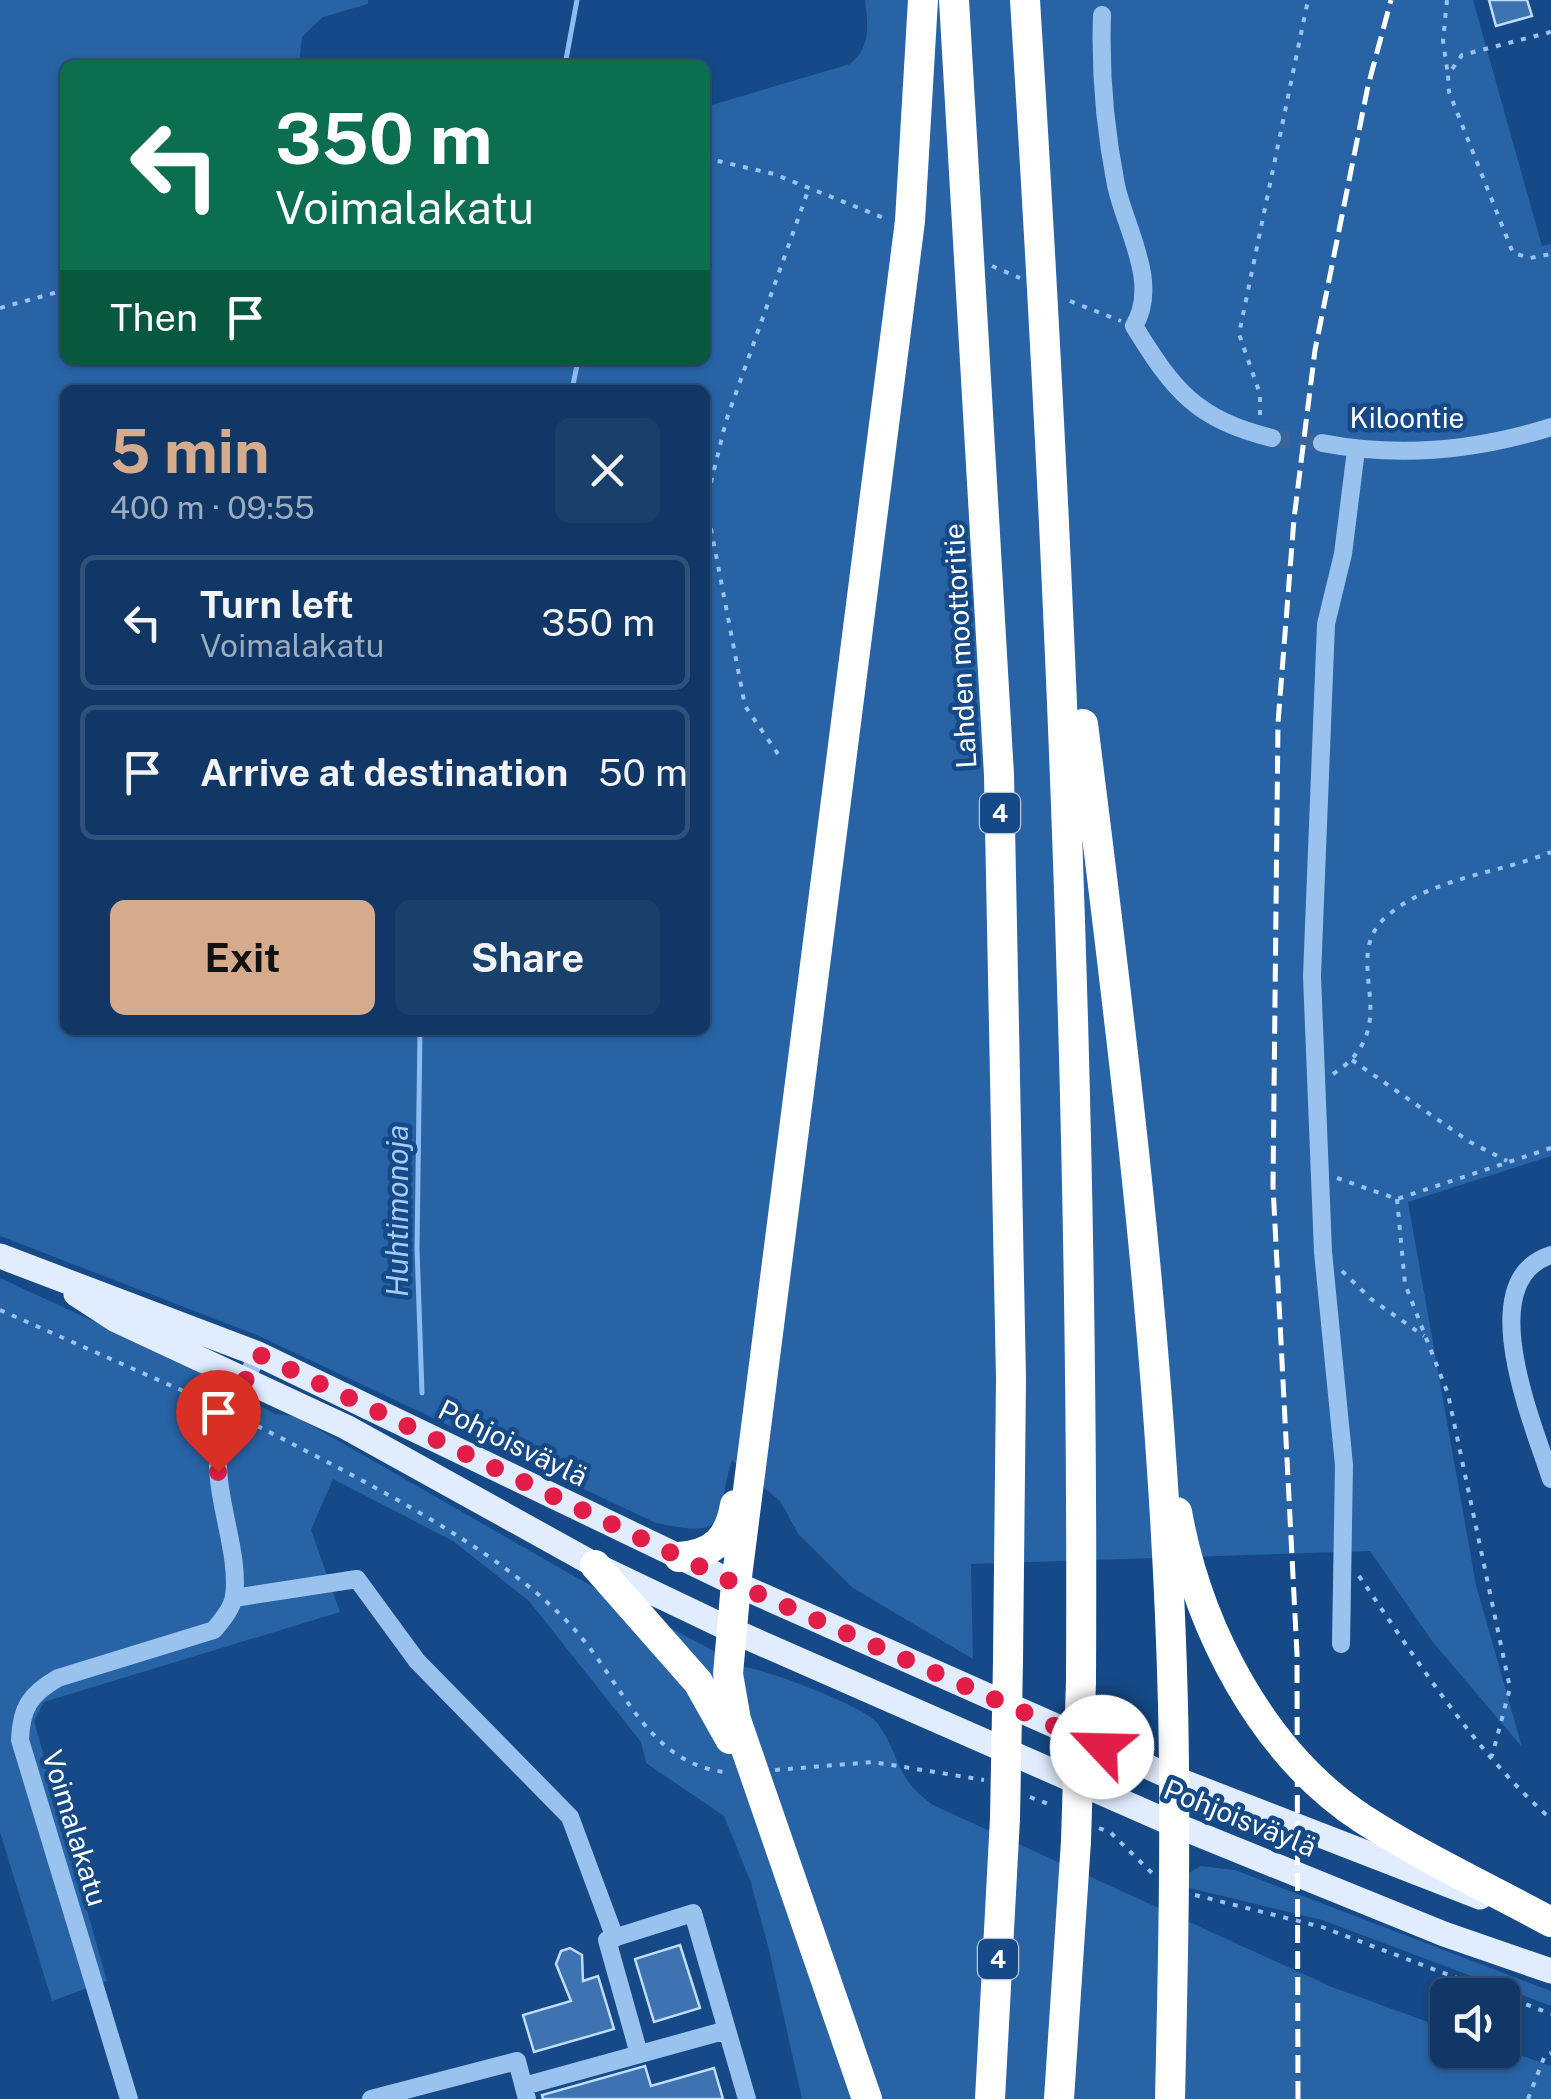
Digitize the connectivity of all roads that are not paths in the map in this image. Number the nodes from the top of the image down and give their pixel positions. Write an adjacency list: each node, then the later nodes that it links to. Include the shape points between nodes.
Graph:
1 (923, 0): 16 (highway, via 910,221)
2 (954, 0): 37 (highway, Lahden moottoritie / 4, bridge, via 999,775 1010,1350 1009,1804)
3 (1025, 0): 9 (highway)
4 (1102, 15): 6 (street, via 1100,70 1116,187 1142,268 1141,315 1134,326 1166,378 1194,404 1225,426)
5 (1551, 427): 8 (street, Kiloontie, via 1450,451)
6 (1266, 436)
7 (1322, 443): 8 (street, Kiloontie)
8 (1356, 450): 23 (street, via 1326,624 1312,976 1323,1252 1344,1465)
9 (1055, 478): 15 (highway, via 1135,1151); 38 (highway, bridge, via 1072,895 1086,1834)
10 (1551, 1255): 17 (street, via 1537,1259 1516,1284 1510,1324 1521,1386)
11 (0, 1256): 12 (main road, Pohjoisväylä)
12 (54, 1280): 13 (main road, Pohjoisväylä, via 122,1299); 14 (main road, Pohjoisväylä, via 116,1320)
13 (258, 1354): 14 (street); 18 (main road, Pohjoisväylä)
14 (246, 1379): 19 (main road, Pohjoisväylä); 21 (street, via 218,1452)
15 (1156, 1390): 24 (highway); 27 (highway, via 1194,1578 1216,1640 1264,1722 1361,1818)
16 (750, 1470): 18 (highway, via 736,1497 731,1529 714,1548); 20 (highway)
17 (1551, 1479)
18 (679, 1557): 20 (main road, Pohjoisväylä)
19 (594, 1564): 22 (main road, Pohjoisväylä); 25 (highway, via 698,1682)
20 (736, 1584): 22 (highway); 24 (main road, Pohjoisväylä)
21 (234, 1598): 28 (street, via 357,1579 417,1661 570,1817); 33 (street, Voimalakatu, via 214,1630 58,1678 36,1691 21,1714 20,1740)
22 (730, 1630): 25 (highway, via 736,1720); 26 (main road, Pohjoisväylä)
23 (1342, 1644)
24 (1173, 1778): 26 (highway); 27 (main road, Pohjoisväylä)
25 (764, 1810): 36 (highway)
26 (1173, 1824): 29 (main road, Pohjoisväylä); 39 (highway)
27 (1551, 1922)
28 (615, 1938): 30 (street, via 693,1913); 31 (street, via 606,1940)
29 (1551, 1972)
30 (726, 2030): 31 (street); 35 (street)
31 (639, 2054): 32 (street)
32 (526, 2092): 34 (street, via 517,2061)
33 (128, 2099)
34 (371, 2099)
35 (747, 2099)
36 (868, 2099)
37 (990, 2099)
38 (1059, 2099)
39 (1170, 2099)

